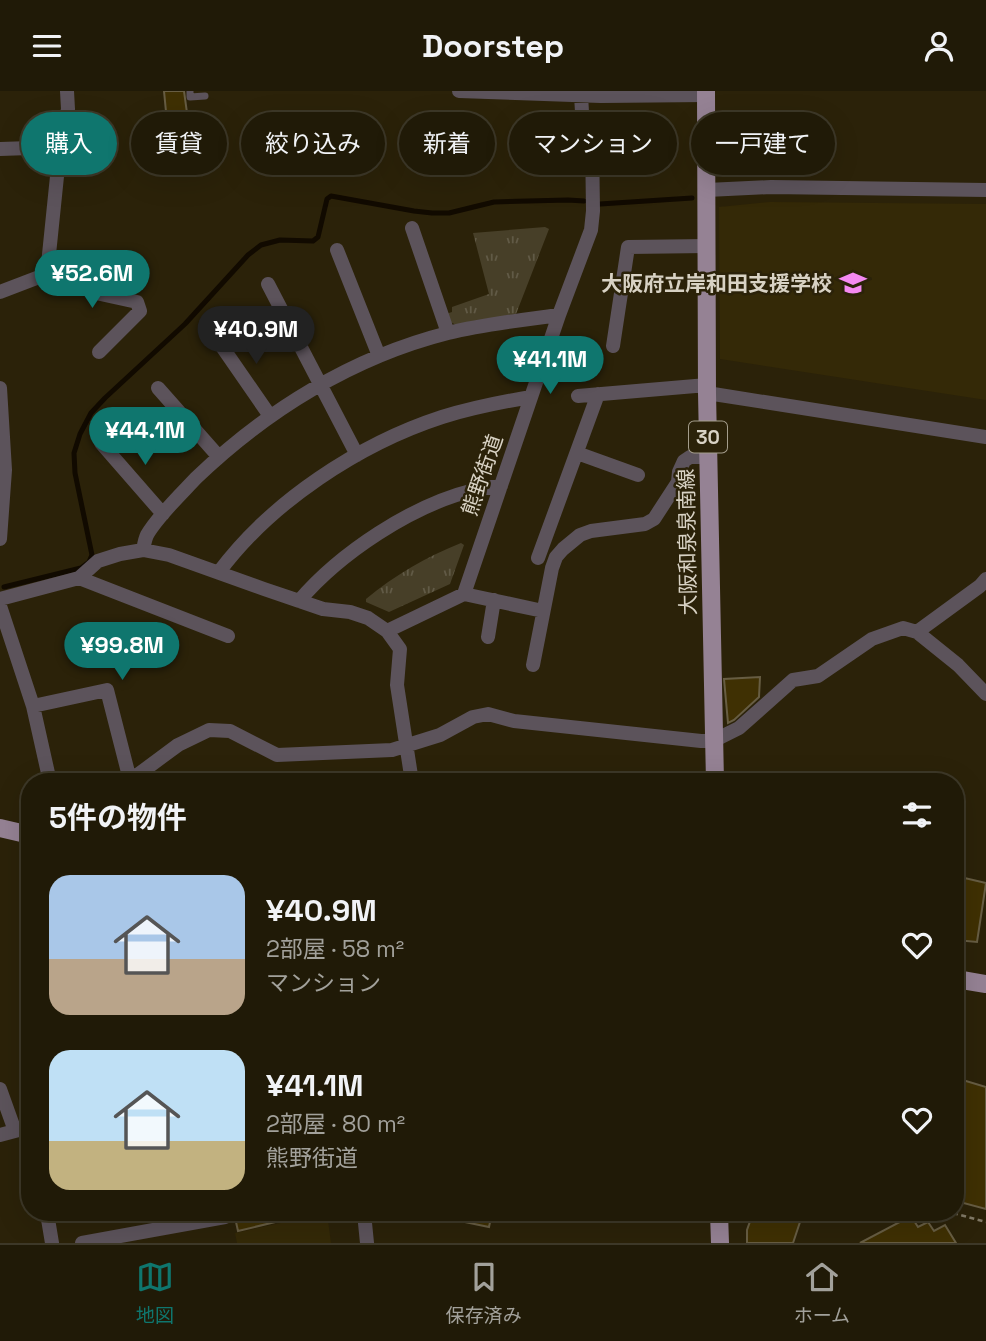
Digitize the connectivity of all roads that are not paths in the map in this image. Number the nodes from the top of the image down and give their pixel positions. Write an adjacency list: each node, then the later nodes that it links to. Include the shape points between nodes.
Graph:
1 (67, 91): 8 (street)
2 (190, 91): 7 (lane, via 190,97)
3 (459, 91): 6 (street)
4 (706, 93): 5 (street); 12 (main road, 大阪和泉泉南線 / 30)
5 (601, 94): 6 (street)
6 (581, 95): 20 (street, 熊野街道, via 592,138 593,211 591,230)
7 (205, 96)
8 (67, 112)
9 (21, 148): 10 (street)
10 (0, 149)
11 (57, 175): 17 (street)
12 (707, 190): 13 (street); 15 (main road, 大阪和泉泉南線 / 30)
13 (986, 190)
14 (412, 228): 21 (street)
15 (707, 246): 23 (street, via 628,247); 29 (main road, 大阪和泉泉南線 / 30)
16 (337, 250): 25 (street)
17 (47, 274): 19 (street); 24 (street, via 96,293 137,302 140,311)
18 (268, 283): 26 (street)
19 (0, 292)
20 (559, 315): 21 (street); 32 (street, 熊野街道)
21 (448, 333): 25 (street)
22 (214, 335): 33 (street)
23 (613, 346)
24 (99, 352)
25 (379, 356): 26 (street)
26 (320, 385): 33 (street); 37 (street)
27 (0, 388): 43 (street, via 5,470)
28 (158, 389): 38 (street)
29 (707, 389): 30 (street); 34 (street); 39 (main road, 大阪和泉泉南線 / 30)
30 (598, 394): 31 (street); 36 (street)
31 (578, 396)
32 (531, 397): 37 (street, via 442,417); 41 (street, 熊野街道)
33 (270, 416): 38 (street)
34 (986, 437)
35 (101, 443): 42 (street)
36 (577, 453): 40 (street); 45 (street)
37 (357, 455): 46 (street, via 272,515)
38 (219, 457): 42 (street)
39 (708, 457): 54 (street, via 684,461 678,482 654,519 591,531 563,549 552,568); 62 (main road, 大阪和泉泉南線 / 30)
40 (638, 474)
41 (500, 486): 49 (street, 熊野街道); 52 (street, via 442,501 385,530 333,567)
42 (163, 514): 44 (street, via 146,536)
43 (0, 539)
44 (143, 550): 46 (street); 47 (street, via 98,561)
45 (538, 558)
46 (219, 572): 52 (street)
47 (79, 578): 50 (street); 57 (street)
48 (984, 586): 56 (street)
49 (464, 594): 51 (street); 55 (street)
50 (0, 599)
51 (494, 600): 54 (street); 58 (street)
52 (299, 601): 55 (street, via 368,618)
53 (0, 606): 61 (street)
54 (543, 611): 59 (street)
55 (387, 631): 63 (street, via 400,649 397,685)
56 (917, 632): 60 (street); 62 (street, via 903,628 872,639 818,676 793,680 739,728)
57 (228, 636)
58 (488, 637)
59 (533, 665)
60 (986, 694)
61 (33, 706): 64 (street); 65 (street, via 107,690)
62 (713, 741): 63 (street, via 514,721 488,714 472,716 440,735); 68 (main road, 大阪和泉泉南線 / 30)
63 (408, 745): 66 (street, via 392,750 277,755 230,731 209,730 178,745); 67 (street)
64 (48, 773)
65 (127, 773)
66 (140, 773)
67 (411, 773)
68 (715, 773)
69 (0, 828): 70 (main road)
70 (21, 833)
71 (964, 980): 72 (main road)
72 (986, 984)
73 (0, 1089): 74 (street)
74 (21, 1120)
75 (21, 1129): 76 (street)
76 (0, 1135)
77 (48, 1221): 82 (street)
78 (208, 1221): 81 (street)
79 (365, 1221): 84 (street)
80 (719, 1221): 85 (main road)
81 (134, 1238): 83 (street)
82 (52, 1243)
83 (82, 1243)
84 (367, 1243)
85 (720, 1243)

